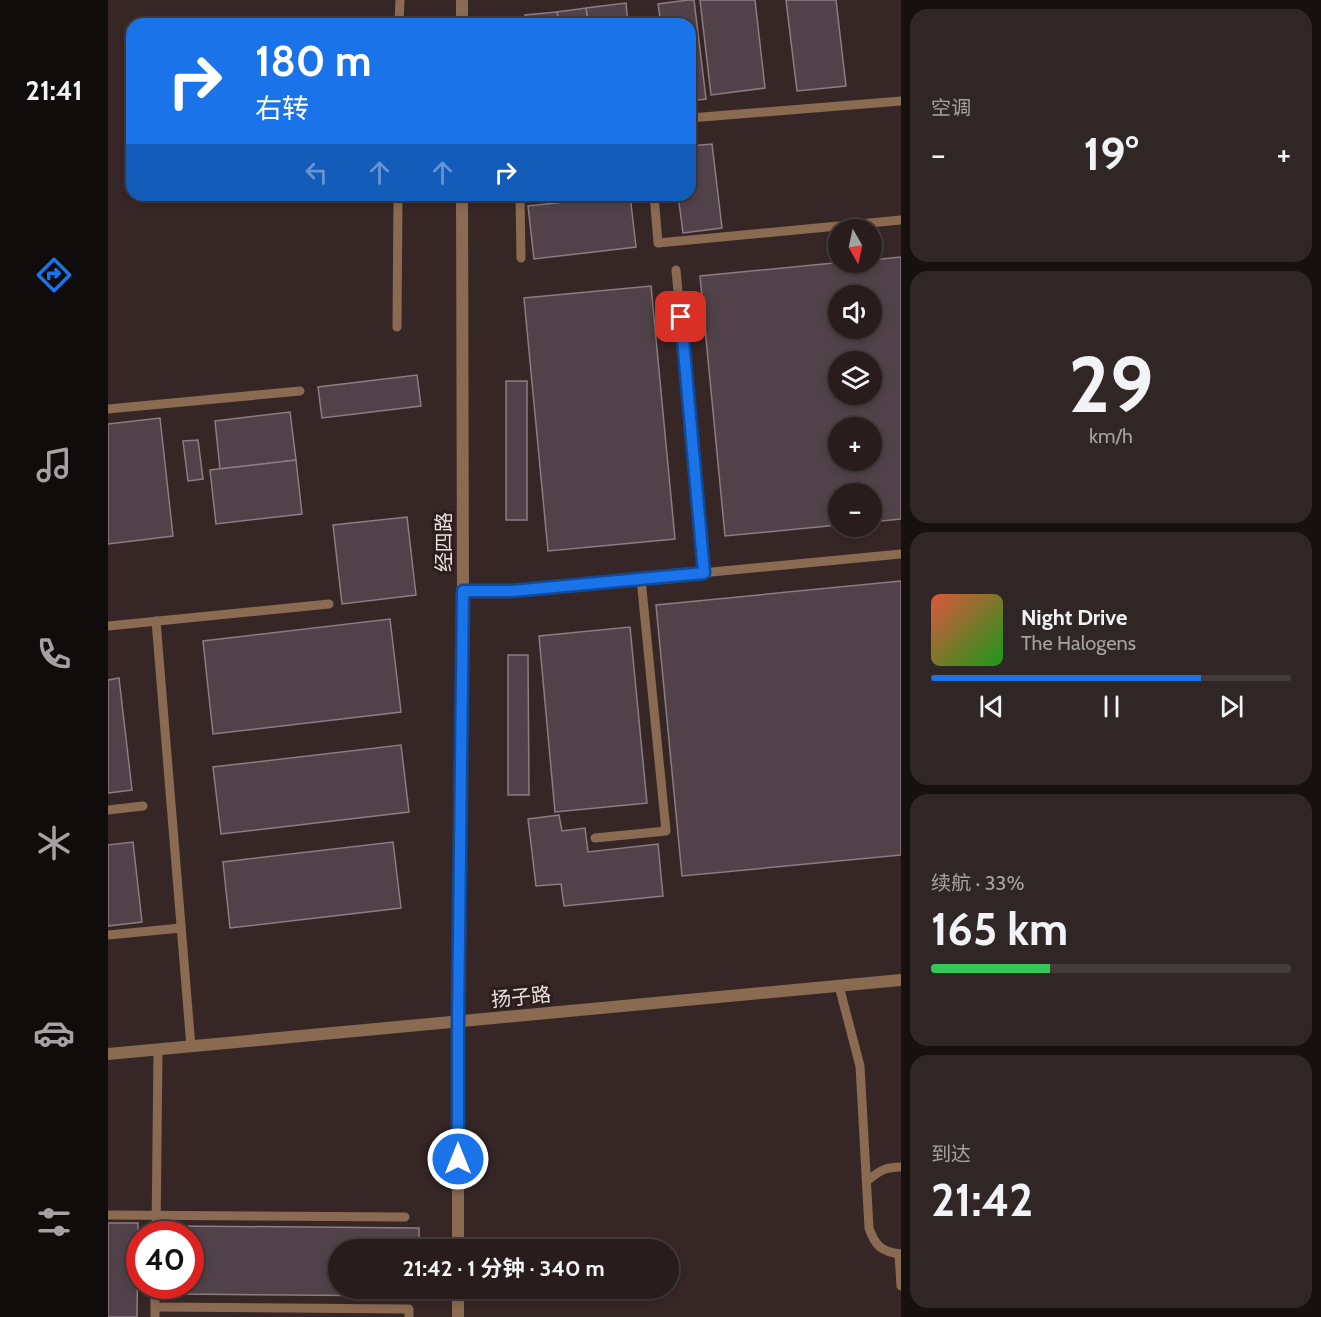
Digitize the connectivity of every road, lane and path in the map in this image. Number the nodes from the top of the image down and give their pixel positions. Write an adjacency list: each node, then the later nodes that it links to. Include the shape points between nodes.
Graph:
1 (400, 0): 3 (lane)
2 (462, 0): 4 (street)
3 (399, 18)
4 (462, 18)
5 (901, 101): 6 (lane)
6 (696, 118)
7 (398, 201): 14 (lane)
8 (462, 201): 20 (street, 经四路)
9 (520, 201): 12 (lane)
10 (654, 201): 11 (lane, via 658,243)
11 (901, 220)
12 (521, 258)
13 (676, 270): 18 (lane)
14 (397, 327)
15 (300, 391): 16 (lane)
16 (108, 409)
17 (901, 554): 18 (lane)
18 (704, 573): 19 (lane)
19 (641, 579): 20 (lane, via 512,591); 26 (lane, via 666,831)
20 (463, 591): 31 (street, 经四路)
21 (329, 604): 22 (lane)
22 (156, 621): 23 (lane); 27 (lane)
23 (108, 626)
24 (142, 806): 25 (lane)
25 (108, 810)
26 (595, 838)
27 (181, 928): 28 (lane); 32 (lane)
28 (108, 935)
29 (901, 980): 30 (street, 扬子路)
30 (839, 986): 31 (street, 扬子路); 36 (lane, via 860,1066)
31 (458, 1023): 32 (street, 扬子路); 41 (street, 经四路)
32 (191, 1047): 33 (street, 扬子路)
33 (158, 1050): 34 (street, 扬子路); 38 (lane)
34 (108, 1054)
35 (901, 1167): 36 (lane, via 878,1171)
36 (867, 1180): 42 (lane, via 873,1240 883,1250)
37 (108, 1215): 38 (lane)
38 (156, 1215): 39 (lane); 40 (lane)
39 (405, 1217)
40 (156, 1221)
41 (458, 1239)
42 (900, 1254): 43 (lane)
43 (901, 1286)
44 (155, 1299): 46 (lane)
45 (458, 1299): 49 (street)
46 (155, 1307): 47 (lane); 48 (lane, via 409,1309)
47 (155, 1317)
48 (409, 1317)
49 (458, 1317)

